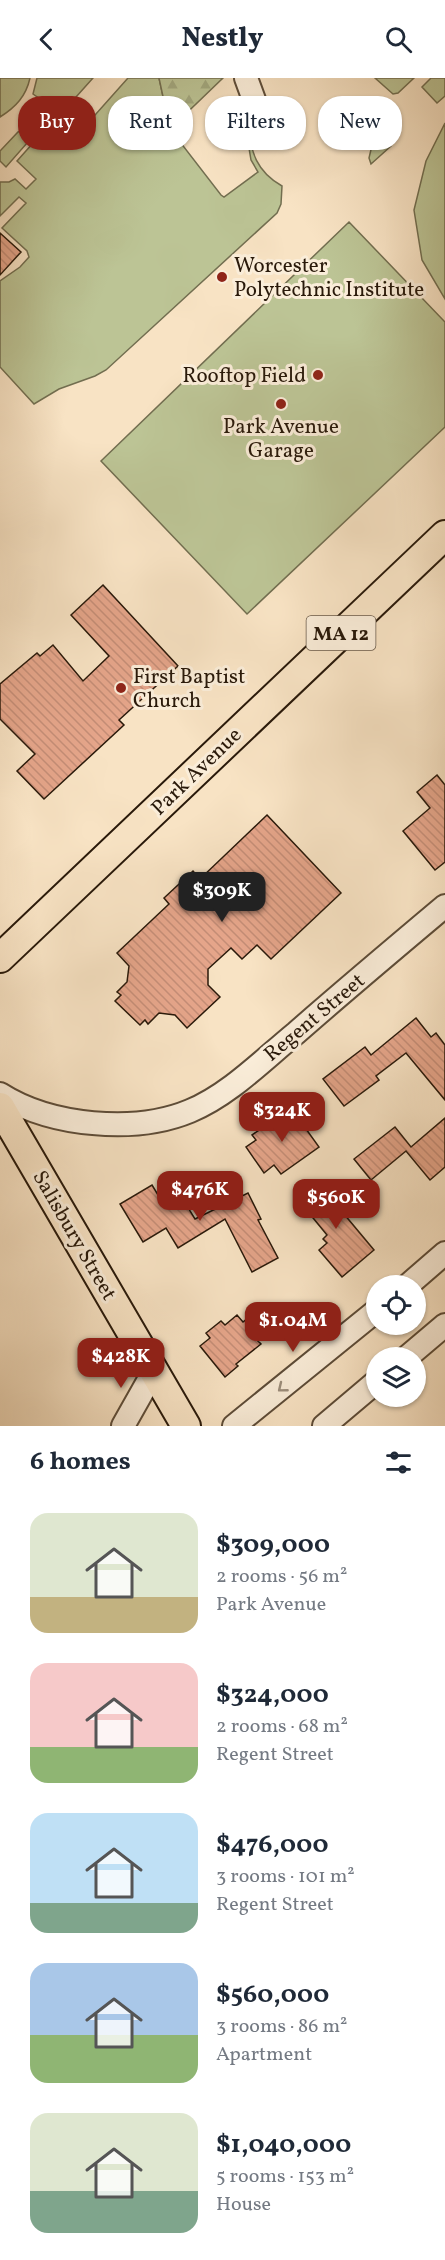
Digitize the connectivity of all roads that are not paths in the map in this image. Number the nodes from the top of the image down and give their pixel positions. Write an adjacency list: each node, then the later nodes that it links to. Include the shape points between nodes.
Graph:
1 (246, 78): 2 (street)
2 (253, 96)
3 (445, 535): 5 (main road, Park Avenue / MA 12)
4 (445, 906): 6 (street, Regent Street, via 256,1066 213,1099 190,1111 145,1122 88,1123 34,1109)
5 (0, 958)
6 (0, 1094)
7 (0, 1107): 13 (main road, Salisbury Street)
8 (445, 1253): 9 (street)
9 (420, 1275)
10 (366, 1319): 17 (street, one-way to 17)
11 (445, 1325): 12 (street)
12 (419, 1347)
13 (154, 1371): 15 (street); 16 (main road, Salisbury Street)
14 (366, 1390): 18 (street)
15 (123, 1426)
16 (186, 1426)
17 (234, 1426)
18 (324, 1426)

